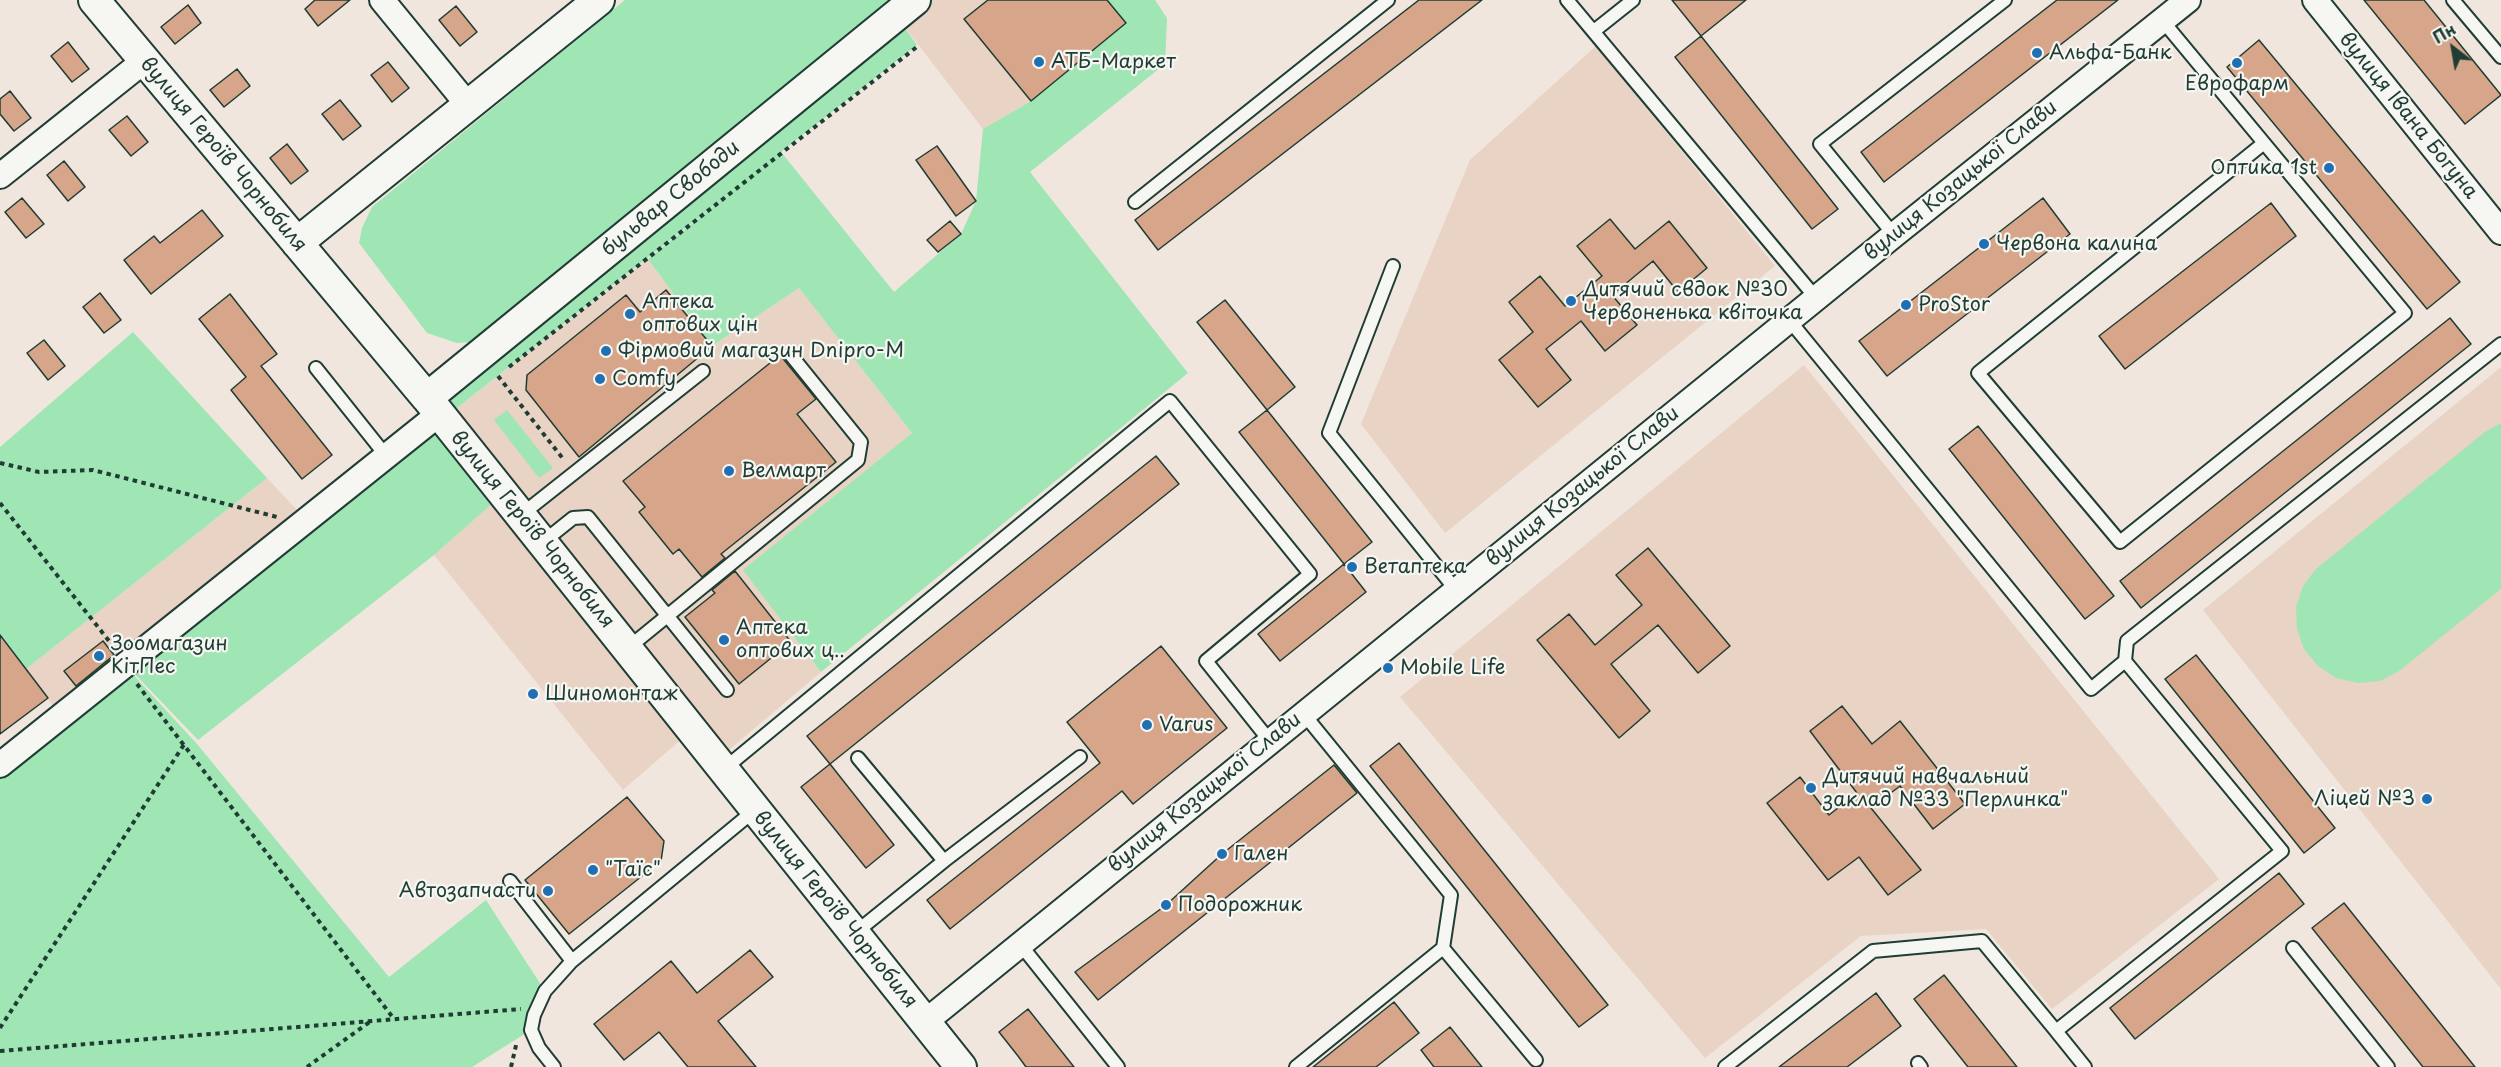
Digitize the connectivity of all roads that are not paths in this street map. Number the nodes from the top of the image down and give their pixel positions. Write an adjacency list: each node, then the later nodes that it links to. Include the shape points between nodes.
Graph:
1 (94, 0): 15 (street, вулиця Героїв Чорнобиля)
2 (382, 0): 16 (street)
3 (600, 0): 16 (street)
4 (915, 0): 30 (street, бульвар Свободи)
5 (1388, 0): 19 (lane)
6 (1567, 0): 13 (lane)
7 (1633, 0): 13 (lane)
8 (2005, 0): 21 (lane, via 1820,144)
9 (2187, 0): 12 (street, вулиця Козацької Слави)
10 (2315, 0): 20 (street, вулиця Івана Богуна)
11 (2453, 0): 14 (lane)
12 (2162, 20): 17 (lane); 21 (street, вулиця Козацької Слави)
13 (1594, 31): 24 (lane)
14 (2501, 57)
15 (144, 61): 18 (street); 22 (street, вулиця Героїв Чорнобиля)
16 (468, 105): 22 (street)
17 (2264, 143): 17 (lane, via 2405,313 2120,542 1978,374)
18 (0, 176)
19 (1135, 202)
20 (2501, 232)
21 (1894, 235): 24 (street, вулиця Козацької Слави)
22 (297, 243): 30 (street, вулиця Героїв Чорнобиля)
23 (1393, 266): 34 (lane, via 1329,433)
24 (1816, 298): 25 (street, вулиця Козацької Слави)
25 (1790, 321): 34 (street, вулиця Козацької Слави); 36 (lane, via 2091,689)
26 (2501, 344): 36 (lane, via 2127,641)
27 (790, 354): 35 (lane, via 861,442 858,460)
28 (316, 368): 31 (lane)
29 (704, 371): 32 (lane)
30 (433, 406): 31 (street); 32 (street, вулиця Героїв Чорнобиля)
31 (387, 457): 42 (street, via 304,524 120,659)
32 (520, 516): 33 (street, вулиця Героїв Чорнобиля)
33 (542, 542): 35 (street, вулиця Героїв Чорнобиля); 37 (lane, via 573,518 588,517)
34 (1456, 590): 38 (street, вулиця Козацької Слави)
35 (627, 649): 43 (street, вулиця Героїв Чорнобиля)
36 (2125, 662): 53 (lane, via 2282,851)
37 (728, 690)
38 (1303, 713): 39 (street, вулиця Козацької Слави); 49 (lane, via 1451,895)
39 (1269, 740): 43 (lane, via 1206,661 1310,574 1170,401); 48 (street, вулиця Козацької Слави)
40 (1080, 757): 45 (lane)
41 (858, 758): 45 (lane)
42 (0, 765)
43 (723, 770): 44 (street, вулиця Героїв Чорнобиля)
44 (755, 810): 47 (street, вулиця Героїв Чорнобиля); 51 (lane)
45 (944, 861): 47 (lane)
46 (510, 881): 51 (lane)
47 (854, 934): 52 (street, вулиця Героїв Чорнобиля)
48 (1020, 944): 52 (street, вулиця Козацької Слави); 57 (lane)
49 (1443, 948): 54 (lane); 58 (lane)
50 (2293, 948): 61 (lane)
51 (572, 961): 55 (lane, via 544,991 531,1030)
52 (925, 1022): 56 (street, вулиця Героїв Чорнобиля)
53 (2056, 1030): 59 (lane, via 1982,941 1873,951); 60 (lane)
54 (1536, 1060)
55 (554, 1067)
56 (961, 1067)
57 (1118, 1067)
58 (1296, 1067)
59 (1725, 1067)
60 (2085, 1067)
61 (2388, 1067)

